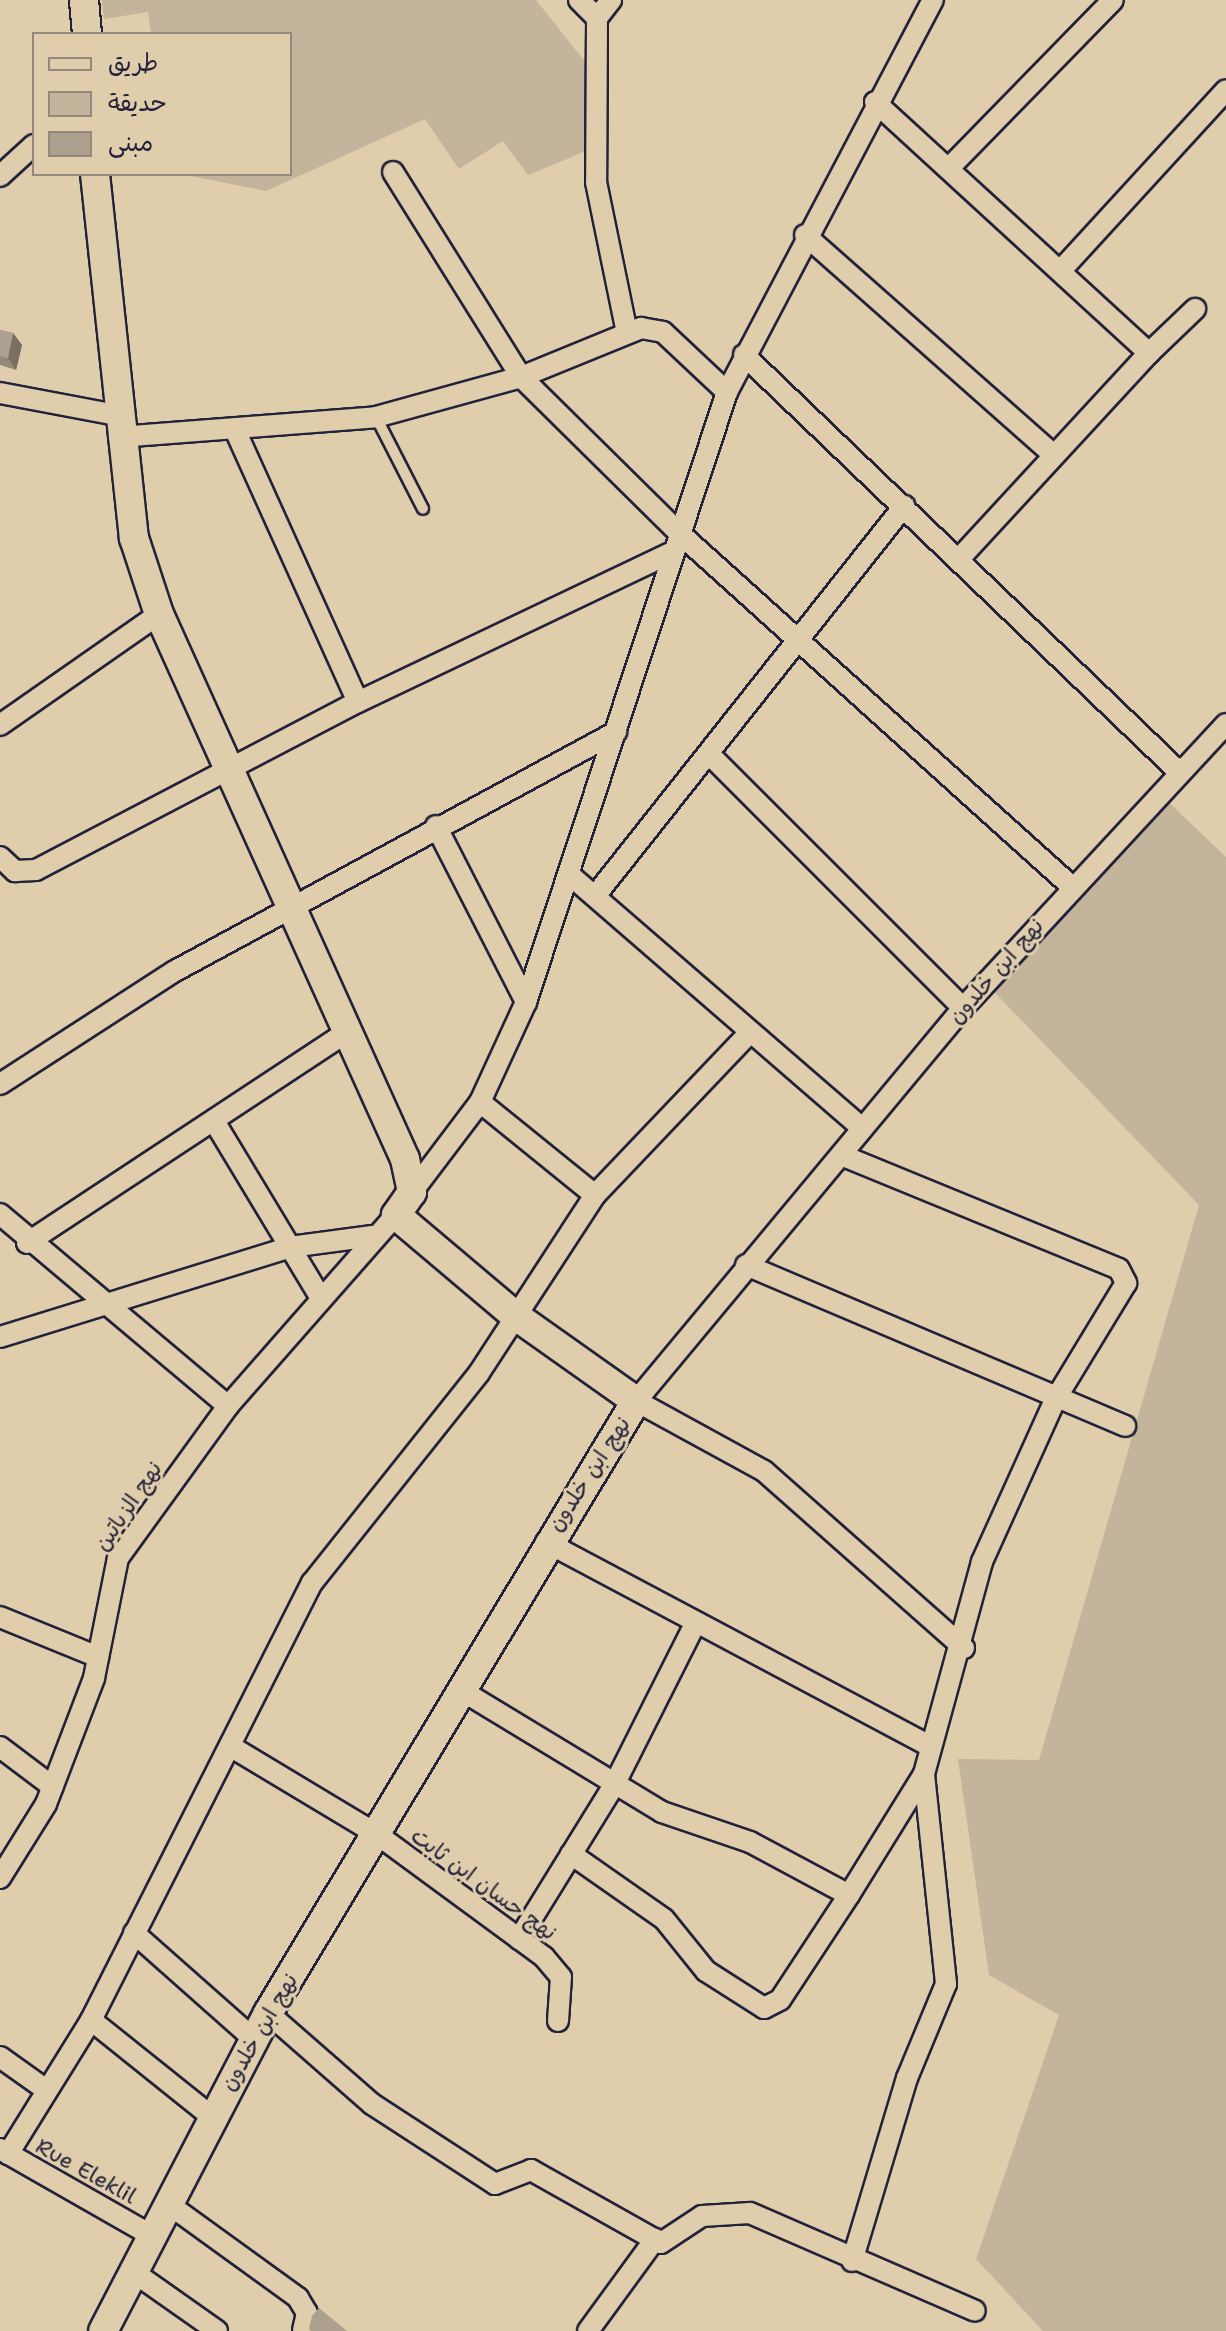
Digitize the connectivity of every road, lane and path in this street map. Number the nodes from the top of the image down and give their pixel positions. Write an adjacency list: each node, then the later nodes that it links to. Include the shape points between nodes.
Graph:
1 (84, 0): 7 (street)
2 (579, 0): 6 (street)
3 (611, 0): 6 (street)
4 (933, 0): 9 (street, نهج الزياتين)
5 (1113, 0): 11 (street)
6 (597, 18): 18 (street, via 596,182)
7 (87, 32)
8 (1226, 90): 16 (street)
9 (875, 102): 11 (street); 15 (street, نهج الزياتين)
10 (32, 147): 13 (street)
11 (950, 167): 16 (street)
12 (393, 172): 21 (street)
13 (0, 176)
14 (95, 176): 25 (street)
15 (805, 235): 20 (street, نهج الزياتين); 27 (street)
16 (1063, 268): 19 (street)
17 (1195, 309): 19 (street)
18 (627, 333): 21 (street); 22 (street, via 663,332)
19 (1149, 353): 27 (street)
20 (744, 355): 22 (street, نهج الزياتين); 28 (street)
21 (521, 377): 24 (street); 30 (street)
22 (727, 392): 30 (street, نهج الزياتين)
23 (2, 398): 25 (street)
24 (376, 417): 26 (street); 29 (lane)
25 (117, 426): 26 (street); 33 (street, via 134,538)
26 (236, 432): 35 (street)
27 (1050, 452): 32 (street)
28 (904, 506): 32 (street); 34 (street)
29 (423, 509)
30 (677, 531): 31 (street, نهج الزياتين); 34 (street)
31 (670, 553): 35 (street); 38 (street, نهج الزياتين)
32 (959, 559): 40 (street)
33 (159, 614): 37 (street); 41 (street)
34 (801, 637): 39 (street); 45 (street)
35 (358, 702): 41 (street)
36 (1226, 724): 40 (street, نهج ابن خلدون)
37 (0, 725)
38 (616, 732): 42 (street); 44 (street, نهج الزياتين)
39 (710, 755): 46 (street); 49 (street)
40 (1177, 770): 45 (street, نهج ابن خلدون)
41 (233, 771): 43 (street, via 36,870 15,871); 47 (street)
42 (436, 826): 47 (street); 48 (street)
43 (0, 857)
44 (571, 876): 46 (street); 48 (street, نهج الزياتين)
45 (1071, 886): 49 (street, نهج ابن خلدون)
46 (595, 896): 51 (street)
47 (294, 909): 50 (street); 52 (street, via 175,971)
48 (526, 1002): 53 (street, نهج الزياتين)
49 (963, 1008): 55 (street, نهج ابن خلدون)
50 (347, 1032): 54 (street); 58 (street, via 396,1138)
51 (750, 1032): 55 (street); 57 (street)
52 (0, 1084)
53 (480, 1102): 57 (street); 58 (street, نهج الزياتين)
54 (214, 1121): 61 (street); 62 (street)
55 (861, 1127): 56 (street, نهج ابن خلدون)
56 (841, 1155): 63 (street, نهج ابن خلدون); 68 (street, via 1119,1269 1124,1291)
57 (595, 1195): 66 (street)
58 (404, 1204): 60 (street, نهج الزياتين); 66 (street)
59 (0, 1214): 61 (street)
60 (372, 1236): 62 (street); 64 (street, نهج الزياتين)
61 (27, 1243): 65 (street)
62 (290, 1247): 64 (street); 65 (street)
63 (746, 1265): 68 (street); 69 (street, نهج ابن خلدون)
64 (319, 1295): 70 (street, نهج الزياتين)
65 (100, 1305): 67 (street); 70 (street)
66 (513, 1314): 69 (street); 78 (street, via 390,1494 312,1583)
67 (0, 1337)
68 (1055, 1400): 71 (street); 75 (street, via 982,1562)
69 (636, 1401): 72 (street, نهج ابن خلدون); 75 (street, via 764,1471)
70 (228, 1406): 76 (street, نهج الزياتين, via 118,1558)
71 (1125, 1426)
72 (546, 1542): 74 (street); 77 (street, نهج ابن خلدون)
73 (0, 1617): 76 (street)
74 (696, 1622): 80 (street); 82 (street)
75 (964, 1648): 80 (street)
76 (98, 1657): 83 (street, نهج الزياتين)
77 (459, 1689): 82 (street); 84 (street, نهج ابن خلدون)
78 (230, 1746): 84 (street, نهج حسان ابن ثابت); 88 (street)
79 (0, 1747): 83 (street)
80 (931, 1747): 81 (street)
81 (924, 1774): 87 (street); 101 (street, via 946,1984 907,2078)
82 (614, 1785): 85 (street); 87 (street, via 662,1812 750,1842)
83 (53, 1787): 86 (street, نهج الزياتين)
84 (378, 1835): 89 (street, نهج حسان ابن ثابت); 90 (street, نهج ابن خلدون)
85 (571, 1854): 87 (street, via 664,1919 706,1971 764,2008 780,2000); 89 (street)
86 (0, 1878)
87 (849, 1895)
88 (134, 1933): 91 (street); 93 (street)
89 (519, 1939): 92 (street, نهج حسان ابن ثابت, via 561,1977)
90 (268, 2013): 93 (street, نهج ابن خلدون); 100 (street, via 372,2104 479,2176 502,2186 531,2170)
91 (91, 2020): 95 (street); 96 (street)
92 (558, 2021)
93 (254, 2039): 96 (street, نهج ابن خلدون)
94 (0, 2057): 95 (street)
95 (45, 2089): 97 (street)
96 (212, 2117): 98 (street, نهج ابن خلدون)
97 (4, 2152): 99 (street, Rue Eleklil)
98 (167, 2203): 99 (street, نهج ابن خلدون); 106 (street, via 298,2298 307,2313)
99 (149, 2234): 102 (street, نهج ابن خلدون)
100 (655, 2239): 101 (street, via 668,2242 702,2216 733,2210); 107 (street)
101 (852, 2261): 103 (street)
102 (132, 2271): 104 (street, نهج ابن خلدون); 105 (street)
103 (975, 2311)
104 (103, 2331)
105 (217, 2331)
106 (303, 2331)
107 (588, 2331)

